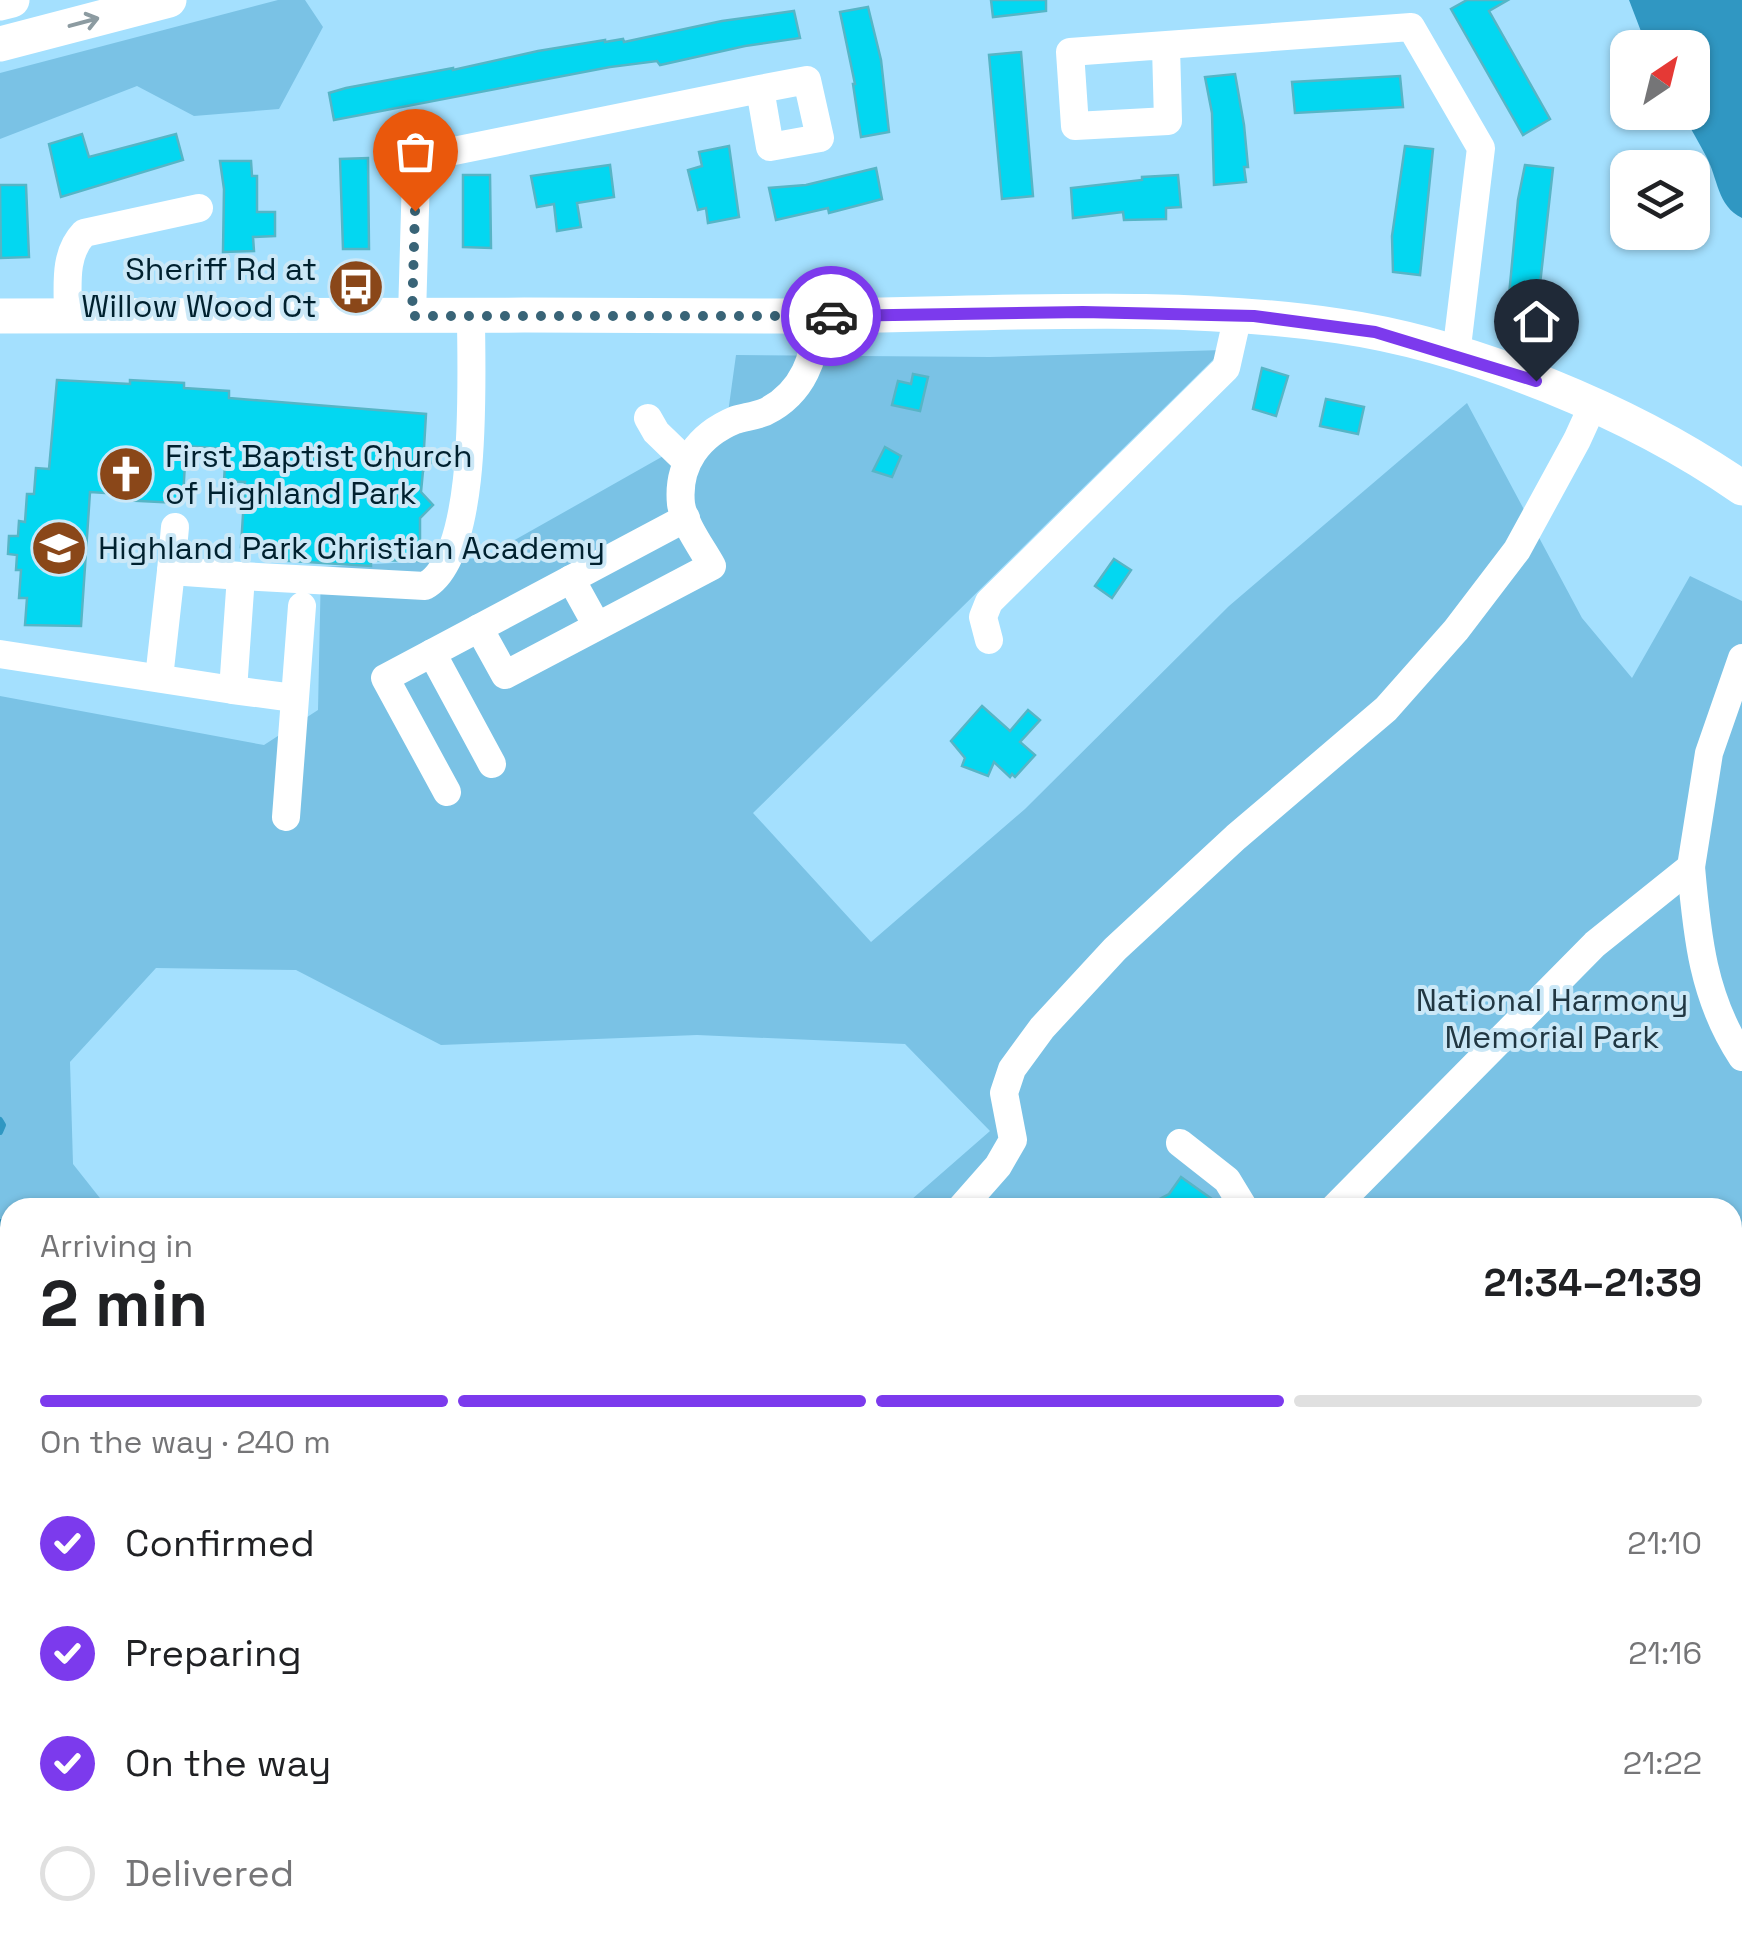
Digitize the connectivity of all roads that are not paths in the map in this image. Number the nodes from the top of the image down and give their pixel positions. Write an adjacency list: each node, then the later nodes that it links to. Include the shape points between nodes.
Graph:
1 (12, 0): 3 (main road)
2 (168, 0): 4 (main road)
3 (0, 4)
4 (131, 5): 5 (main road, one-way to 4)
5 (0, 44)
6 (1166, 46): 15 (street, via 1411,27 1480,148)
7 (760, 89): 11 (street, via 424,160 416,176)
8 (198, 208): 10 (street, via 84,232 69,260)
9 (0, 316): 10 (main road)
10 (68, 316): 11 (main road)
11 (412, 316): 12 (main road)
12 (471, 316): 13 (main road); 23 (street, via 467,498 446,568 425,586)
13 (814, 316): 14 (main road); 18 (street, via 811,363 782,401 715,430)
14 (1238, 316): 15 (main road, via 1375,332); 28 (street, via 1226,368 989,602 983,617)
15 (1456, 355): 16 (main road)
16 (1592, 404): 19 (main road, via 1672,443); 41 (street, via 1516,550 1409,683 1114,948 1042,1028 1004,1092 1013,1140)
17 (648, 418): 18 (street)
18 (686, 461): 20 (street)
19 (1742, 488)
20 (686, 518): 24 (street); 26 (street, via 712,566)
21 (175, 527): 22 (street)
22 (172, 572): 23 (street); 32 (street)
23 (240, 576): 33 (street)
24 (571, 579): 26 (street); 27 (street)
25 (302, 606): 34 (street)
26 (597, 626): 27 (street, via 505,675)
27 (479, 628): 29 (street)
28 (989, 640)
29 (432, 653): 35 (street); 36 (street, via 385,678)
30 (0, 654): 32 (street)
31 (1742, 658): 38 (street, via 1709,752)
32 (159, 678): 33 (street)
33 (234, 690): 34 (street)
34 (294, 698): 37 (street)
35 (492, 764)
36 (446, 792)
37 (286, 817)
38 (1691, 866): 39 (street, via 1706,980); 43 (street, via 1594,944)
39 (1742, 1057)
40 (1180, 1144): 42 (street, via 1227,1180)
41 (970, 1198)
42 (1238, 1198)
43 (1344, 1198)

